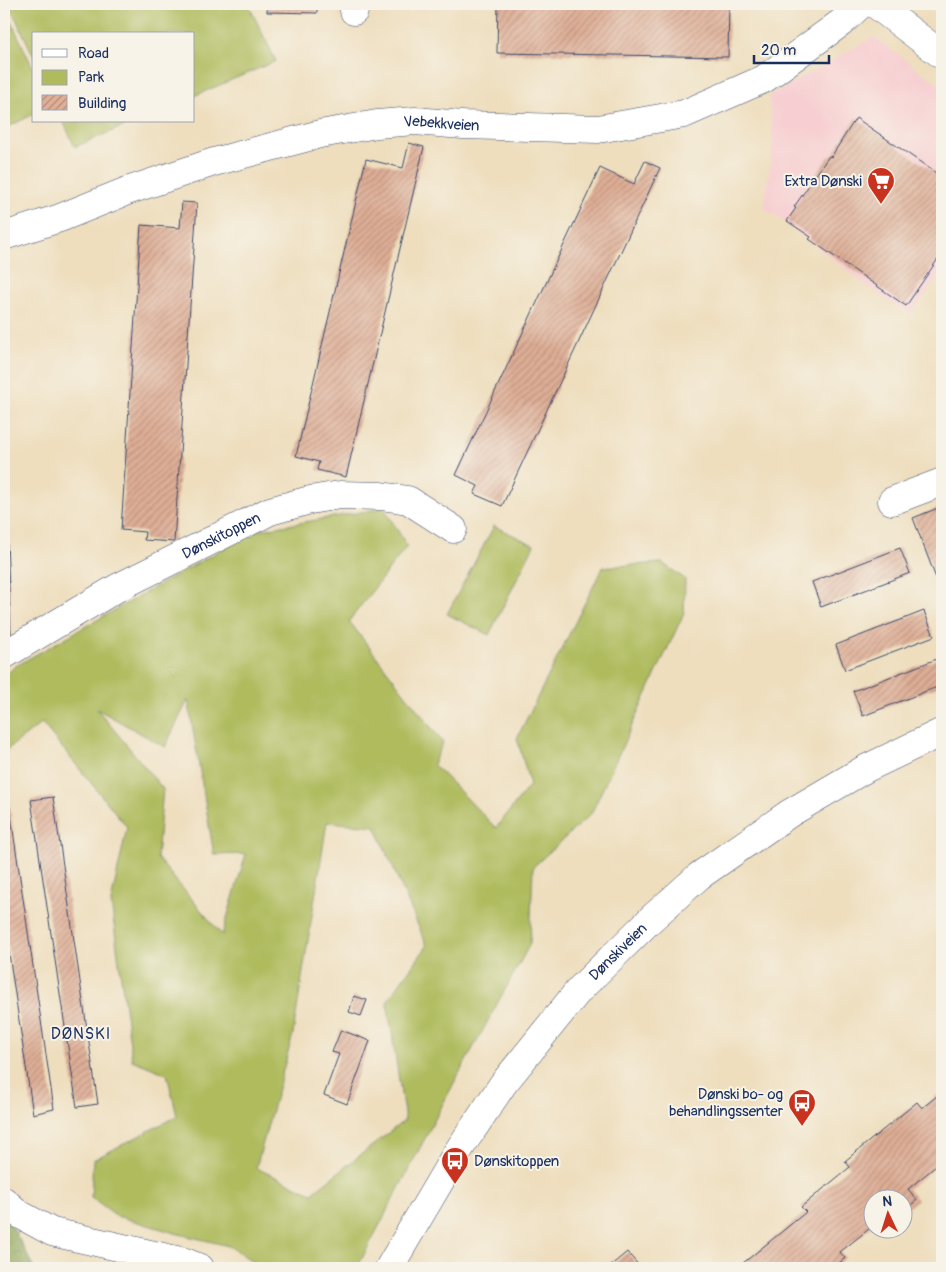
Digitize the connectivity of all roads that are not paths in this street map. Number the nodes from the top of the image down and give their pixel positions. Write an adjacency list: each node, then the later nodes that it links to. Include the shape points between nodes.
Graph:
1 (861, 4): 4 (street, Vebekkveien, via 842,22 764,79 684,114 598,129 415,121 320,134 214,162)
2 (875, 4): 3 (street)
3 (942, 55)
4 (4, 236)
5 (942, 482): 6 (street)
6 (892, 500)
7 (453, 529): 8 (street, Dønskitoppen, via 408,500 381,496 340,495 270,511 117,588)
8 (4, 655)
9 (942, 732): 12 (street, Dønskiveien, via 865,769 790,813 699,876 651,920 580,990 502,1084)
10 (4, 1200): 11 (street, via 20,1214 52,1232)
11 (200, 1268)
12 (388, 1268)

